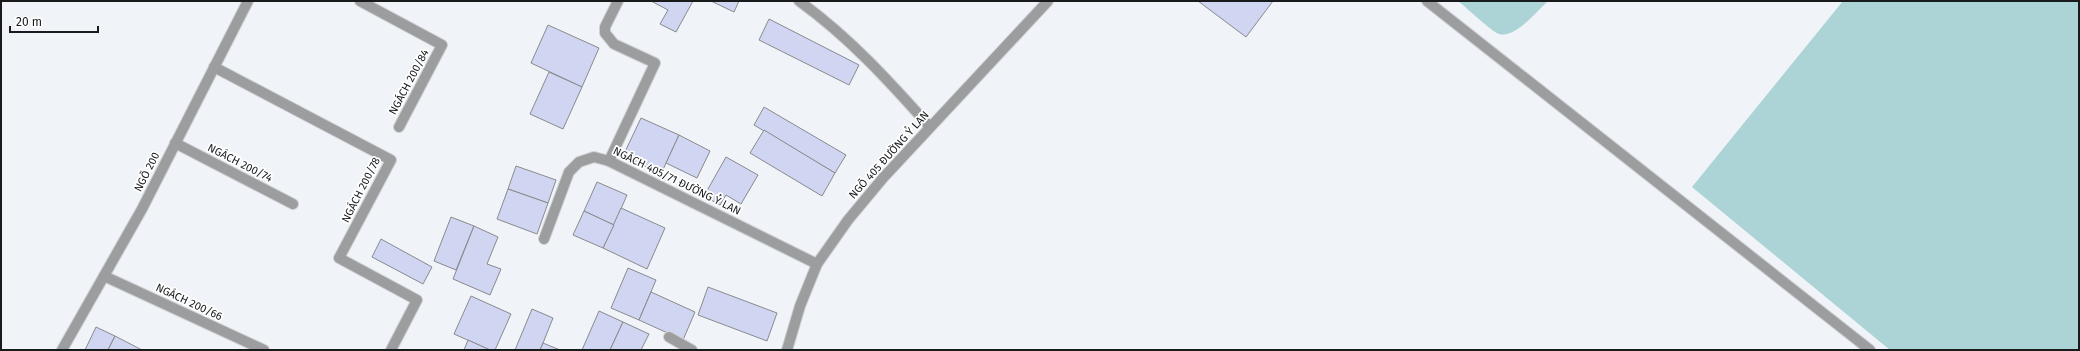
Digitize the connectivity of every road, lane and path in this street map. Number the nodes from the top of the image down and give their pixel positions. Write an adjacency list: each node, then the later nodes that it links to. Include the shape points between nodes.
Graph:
1 (248, 1): 7 (street, NGÕ 200)
2 (360, 1): 8 (street, NGÁCH 200/84, via 442,45)
3 (618, 1): 11 (street, via 605,27 605,33 614,44 655,63)
4 (799, 1): 9 (street, via 845,38 886,77)
5 (1048, 1): 9 (street, NGÕ 405 ĐƯỜNG Ỷ LAN)
6 (1427, 1): 22 (street)
7 (214, 66): 10 (street, NGÕ 200); 19 (street, NGÁCH 200/78, via 391,160 339,258 417,300)
8 (399, 127)
9 (930, 127): 14 (street, NGÕ 405 ĐƯỜNG Ỷ LAN, via 882,178)
10 (176, 143): 12 (street, NGÁCH 200/74); 15 (street, NGÕ 200)
11 (609, 161): 13 (street, NGÁCH 405/71 ĐƯỜNG Ỷ LAN, via 594,157 578,162 569,172); 14 (street, NGÁCH 405/71 ĐƯỜNG Ỷ LAN)
12 (293, 204)
13 (544, 239)
14 (817, 264): 21 (street, NGÕ 405 ĐƯỜNG Ỷ LAN, via 800,306)
15 (104, 276): 17 (street, NGÕ 200); 18 (street, NGÁCH 200/66)
16 (669, 337): 20 (street)
17 (62, 350)
18 (264, 350)
19 (391, 350)
20 (692, 350)
21 (787, 350)
22 (1870, 350)

